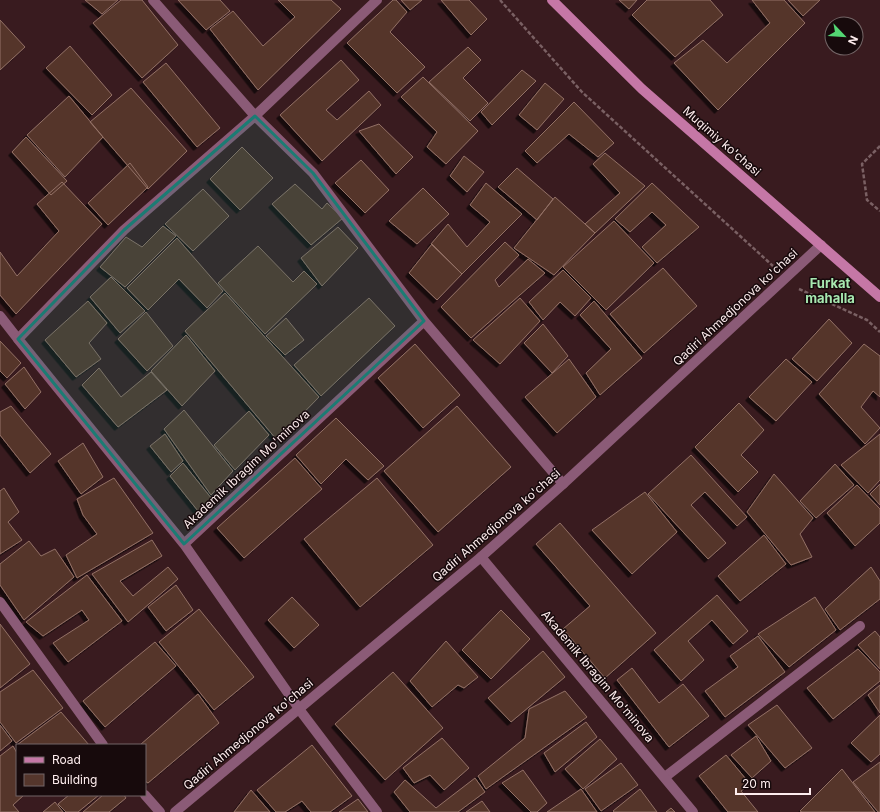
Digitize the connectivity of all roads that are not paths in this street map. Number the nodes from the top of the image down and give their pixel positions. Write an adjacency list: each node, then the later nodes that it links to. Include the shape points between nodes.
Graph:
1 (153, 0): 4 (street)
2 (377, 0): 4 (street)
3 (552, 0): 5 (main road, Muqimiy ko'chasi, via 642,89)
4 (255, 116): 8 (street, via 314,173); 9 (street, via 124,230)
5 (821, 245): 6 (main road, Muqimiy ko'chasi); 10 (street, Qadiri Ahmedjonova ko'chasi)
6 (880, 297)
7 (0, 316): 9 (street)
8 (424, 321): 10 (street); 11 (street, Akademik Ibragim Mo'minova)
9 (18, 339): 11 (street)
10 (564, 484): 12 (street, Qadiri Ahmedjonova ko'chasi)
11 (184, 544): 15 (street, Akademik Ibragim Mo'minova)
12 (481, 557): 15 (street, Qadiri Ahmedjonova ko'chasi); 17 (street, Akademik Ibragim Mo'minova)
13 (0, 602): 16 (street)
14 (860, 626): 17 (street)
15 (300, 710): 20 (street, Qadiri Ahmedjonova ko'chasi); 21 (street, Akademik Ibragim Mo'minova)
16 (101, 744)
17 (665, 777): 22 (street, Akademik Ibragim Mo'minova)
18 (146, 795): 19 (street)
19 (160, 812)
20 (175, 812)
21 (378, 812)
22 (693, 812)

